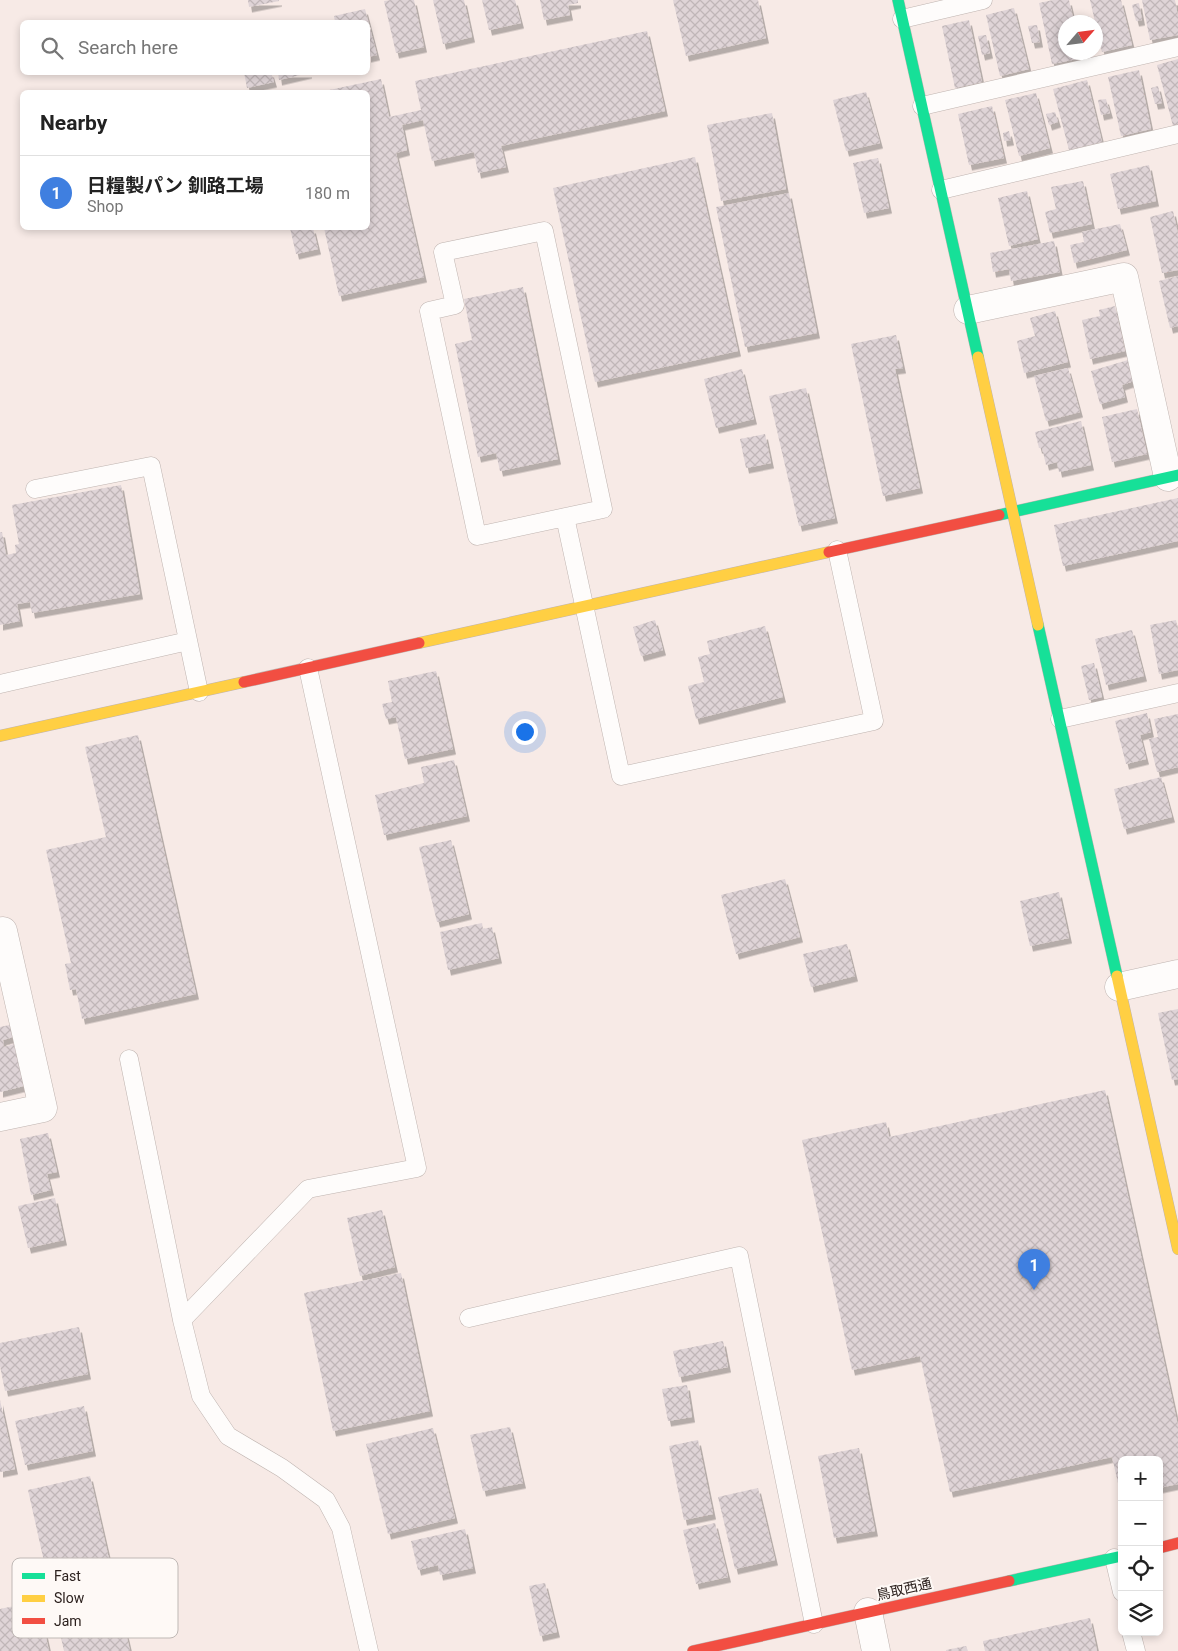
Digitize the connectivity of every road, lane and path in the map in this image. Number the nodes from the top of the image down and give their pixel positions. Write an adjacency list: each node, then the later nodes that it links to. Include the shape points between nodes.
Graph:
1 (898, 0): 3 (street)
2 (983, 0): 3 (lane)
3 (902, 19): 5 (street)
4 (1178, 47): 5 (lane)
5 (922, 106): 7 (street)
6 (1178, 134): 7 (lane)
7 (941, 190): 8 (street)
8 (968, 310): 9 (street, via 1124,277); 11 (street)
9 (1173, 476): 11 (street)
10 (35, 489): 15 (lane, via 151,466)
11 (1014, 511): 13 (street); 20 (street)
12 (565, 517): 12 (lane, via 477,536 429,311 455,305 443,252 544,231 603,509); 14 (lane)
13 (837, 550): 14 (street); 14 (lane, via 874,721 621,776)
14 (585, 606): 16 (street)
15 (188, 641): 17 (lane); 18 (lane)
16 (308, 668): 18 (street); 29 (lane, via 417,1168 308,1189)
17 (0, 684)
18 (199, 692): 21 (street)
19 (1178, 693): 20 (lane)
20 (1060, 719): 24 (street)
21 (0, 736)
22 (0, 932): 26 (street, via 3,931 43,1108)
23 (1178, 974): 24 (street)
24 (1119, 987): 27 (street)
25 (129, 1059): 29 (lane)
26 (0, 1117)
27 (1178, 1249)
28 (469, 1318): 34 (lane, via 739,1256)
29 (182, 1320): 36 (lane, via 201,1396 228,1436 282,1468 326,1500 341,1528)
30 (1178, 1543): 31 (street)
31 (1163, 1547)
32 (1118, 1557): 33 (street, 鳥取西通)
33 (868, 1612): 34 (street, 鳥取西通); 38 (street)
34 (814, 1624): 37 (street, 鳥取西通)
35 (1132, 1636): 39 (lane)
36 (369, 1651)
37 (693, 1651)
38 (876, 1651)
39 (1136, 1651)

